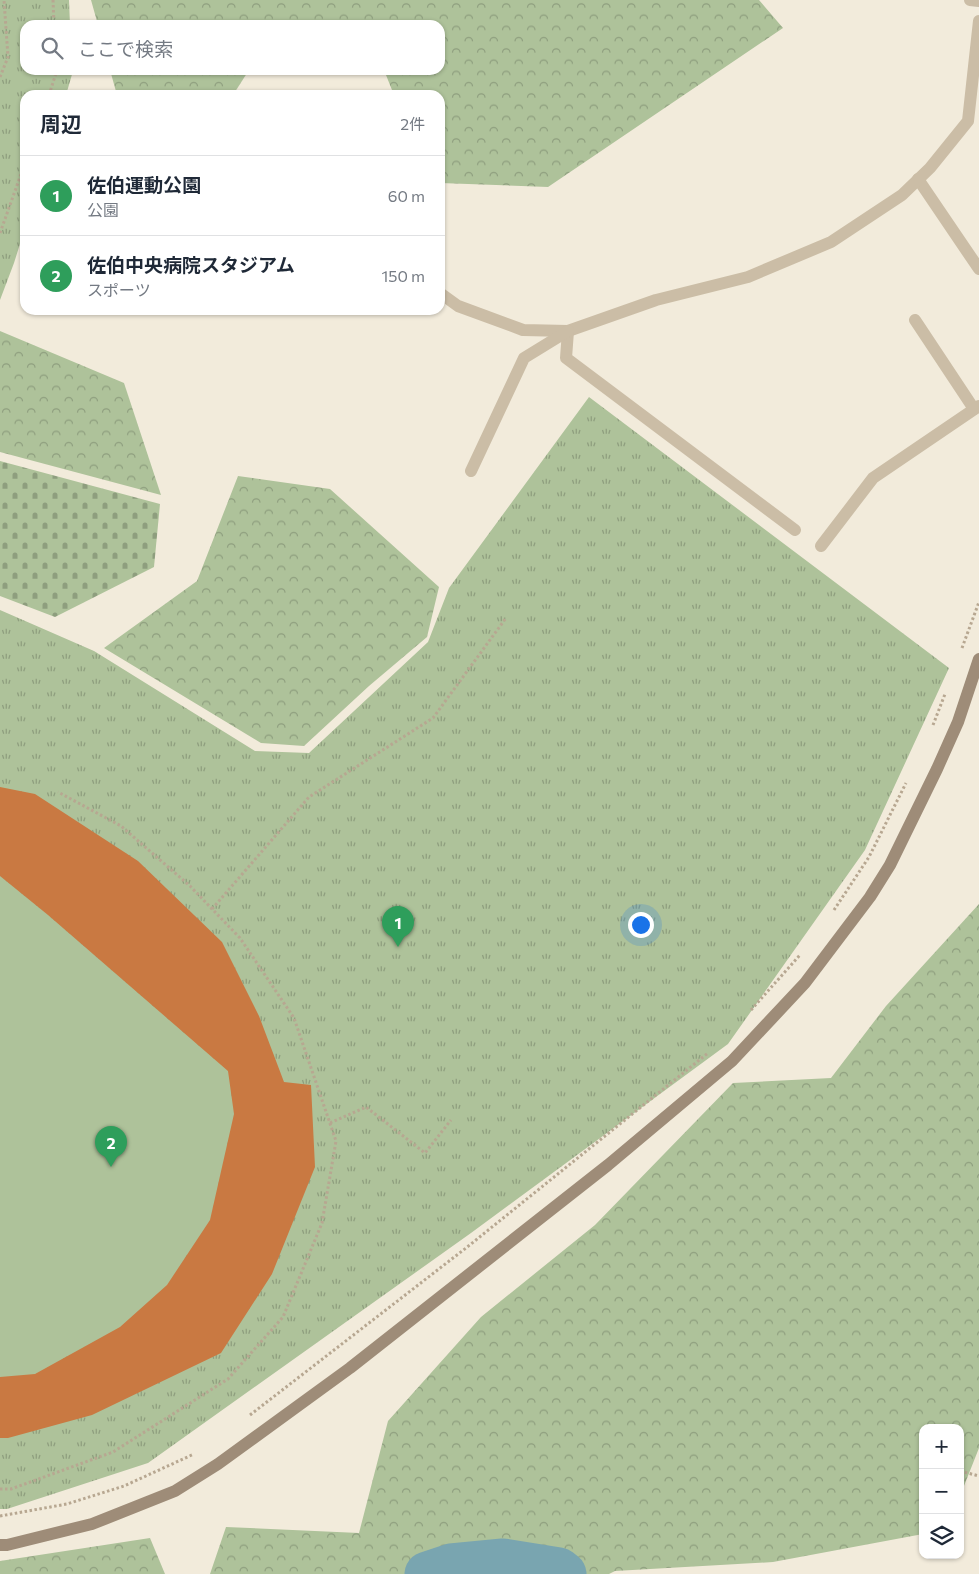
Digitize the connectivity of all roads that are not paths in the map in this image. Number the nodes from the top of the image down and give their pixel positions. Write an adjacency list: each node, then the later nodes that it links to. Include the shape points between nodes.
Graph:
1 (970, 0): 2 (street)
2 (979, 1)
3 (979, 21): 4 (street, via 968,121)
4 (918, 180): 5 (street); 8 (street, via 902,195 815,249 748,277 656,300)
5 (979, 269)
6 (445, 297): 8 (street, via 458,306 523,330)
7 (915, 320): 9 (street)
8 (568, 331): 10 (street, via 524,358); 11 (street, via 566,358)
9 (977, 408): 12 (street, via 873,478)
10 (471, 471)
11 (796, 530)
12 (821, 546)
13 (979, 659): 14 (street, via 958,722 890,865 805,983 732,1061 358,1362 218,1464 174,1491 92,1524)
14 (0, 1545)

